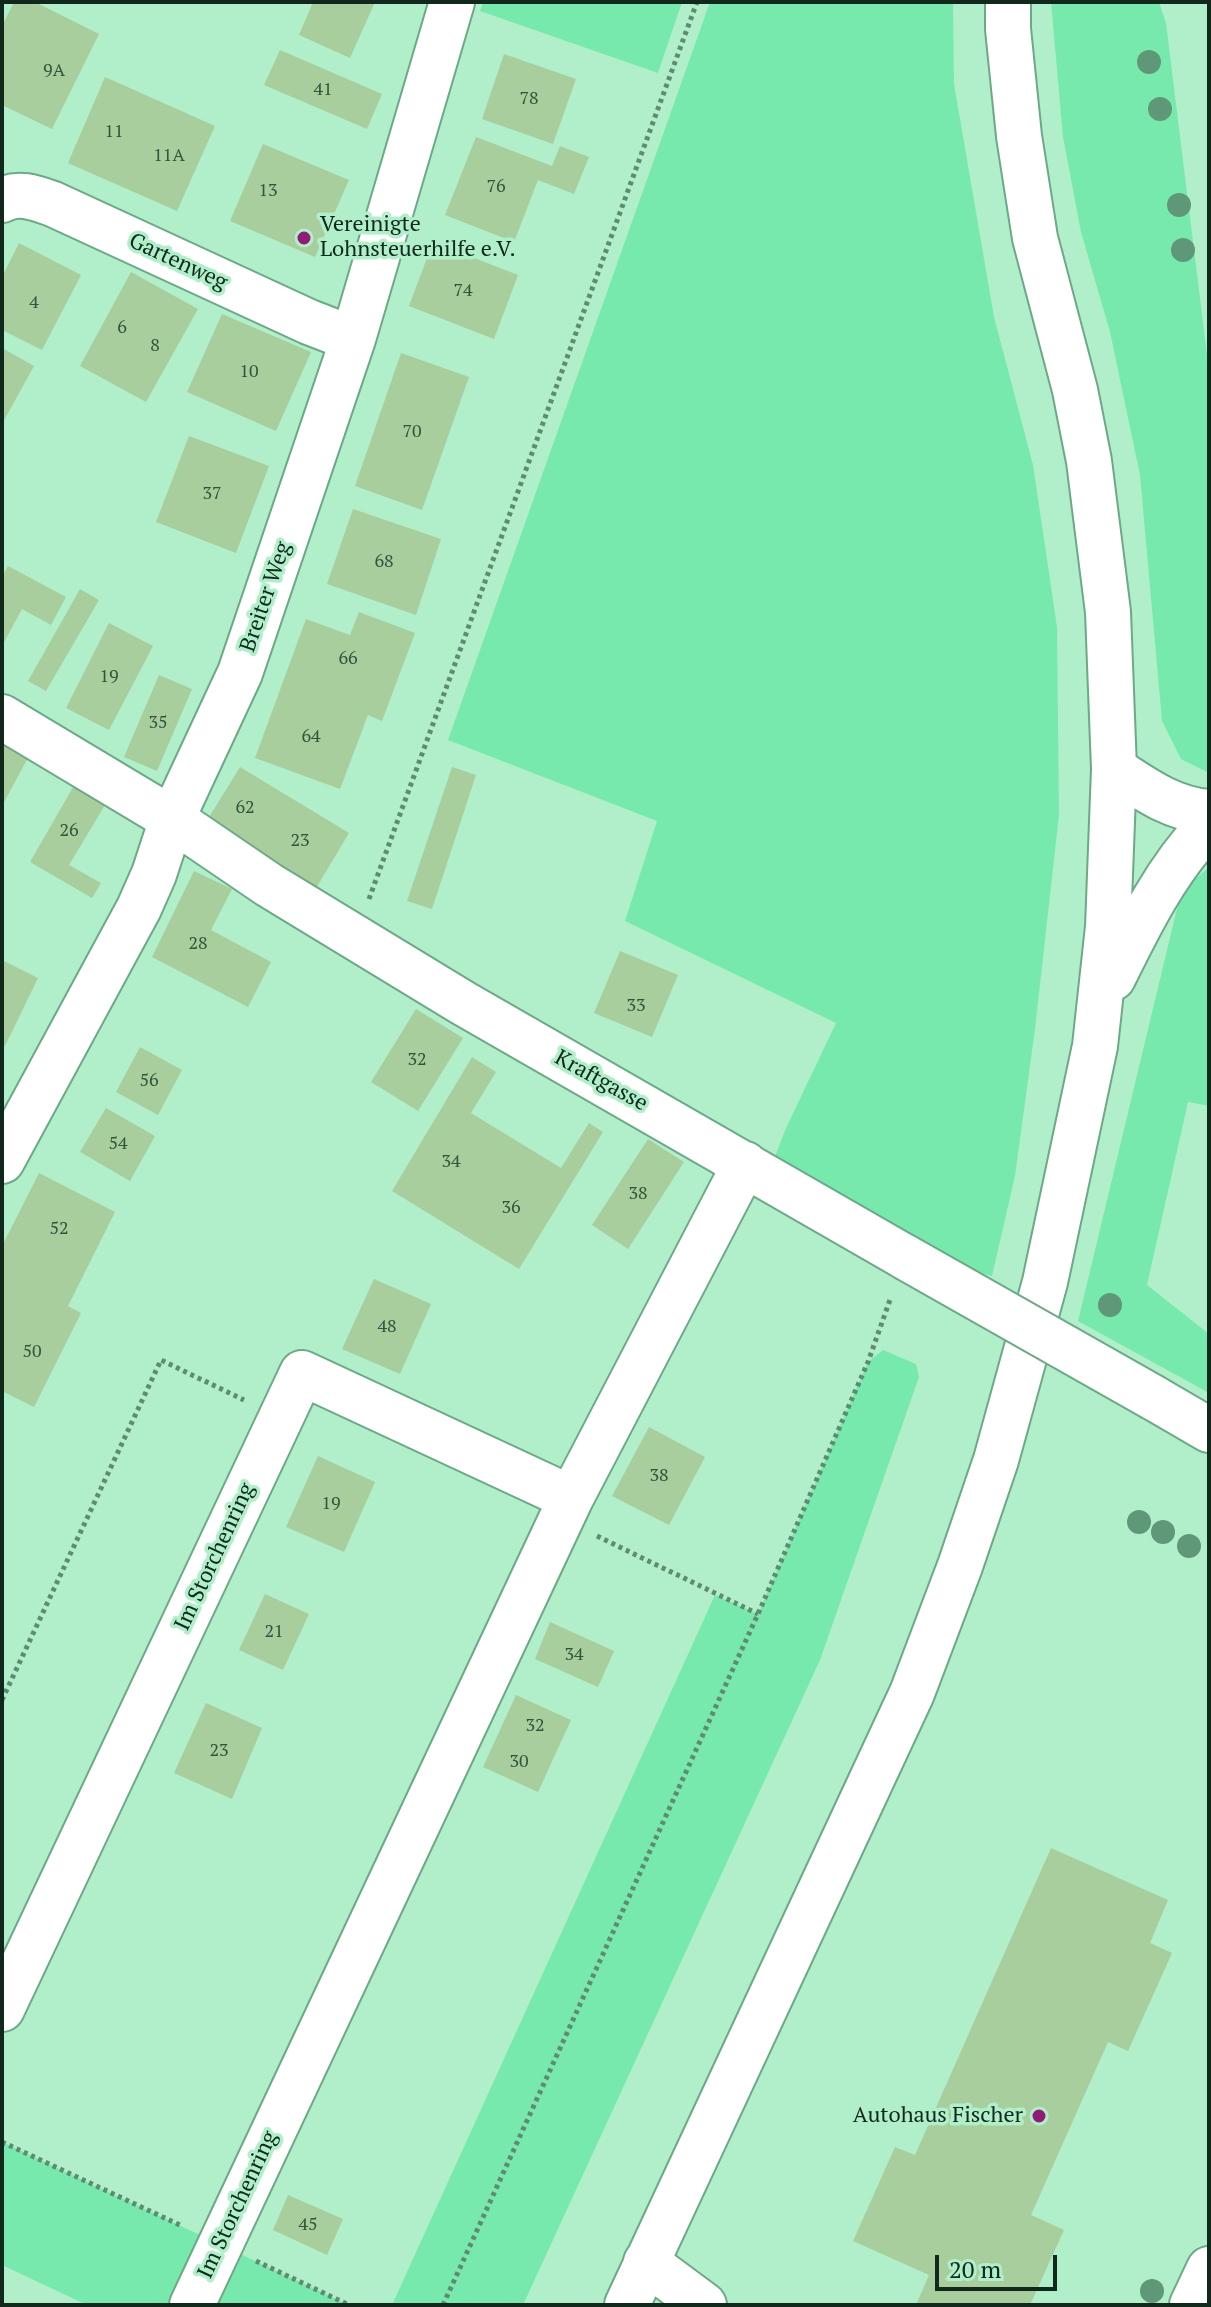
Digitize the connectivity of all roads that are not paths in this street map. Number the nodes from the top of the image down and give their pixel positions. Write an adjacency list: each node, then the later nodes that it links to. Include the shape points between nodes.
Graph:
1 (452, 2): 4 (street, Breiter Weg)
2 (1008, 2): 6 (street, via 1019,136 1035,238 1089,461 1108,612)
3 (4, 195): 4 (street, Gartenweg, via 53,204)
4 (353, 339): 8 (street, Breiter Weg, via 240,673)
5 (2, 717): 8 (street, Kraftgasse)
6 (1114, 769): 7 (street, via 1168,802); 10 (street)
7 (1209, 812)
8 (172, 819): 11 (street, Breiter Weg, via 154,874 122,941); 12 (street, Kraftgasse, via 463,1003)
9 (1209, 825): 10 (street, via 1151,901)
10 (1103, 998): 16 (street, via 1045,1282 996,1460 960,1566 912,1693)
11 (2, 1161)
12 (745, 1164): 13 (street, Kraftgasse, bridge); 14 (street, Im Storchenring)
13 (1209, 1430)
14 (566, 1508): 15 (street, Im Storchenring, via 302,1373); 17 (street, Im Storchenring)
15 (2, 2009)
16 (646, 2262): 18 (street); 19 (street)
17 (192, 2305)
18 (627, 2305)
19 (704, 2305)

